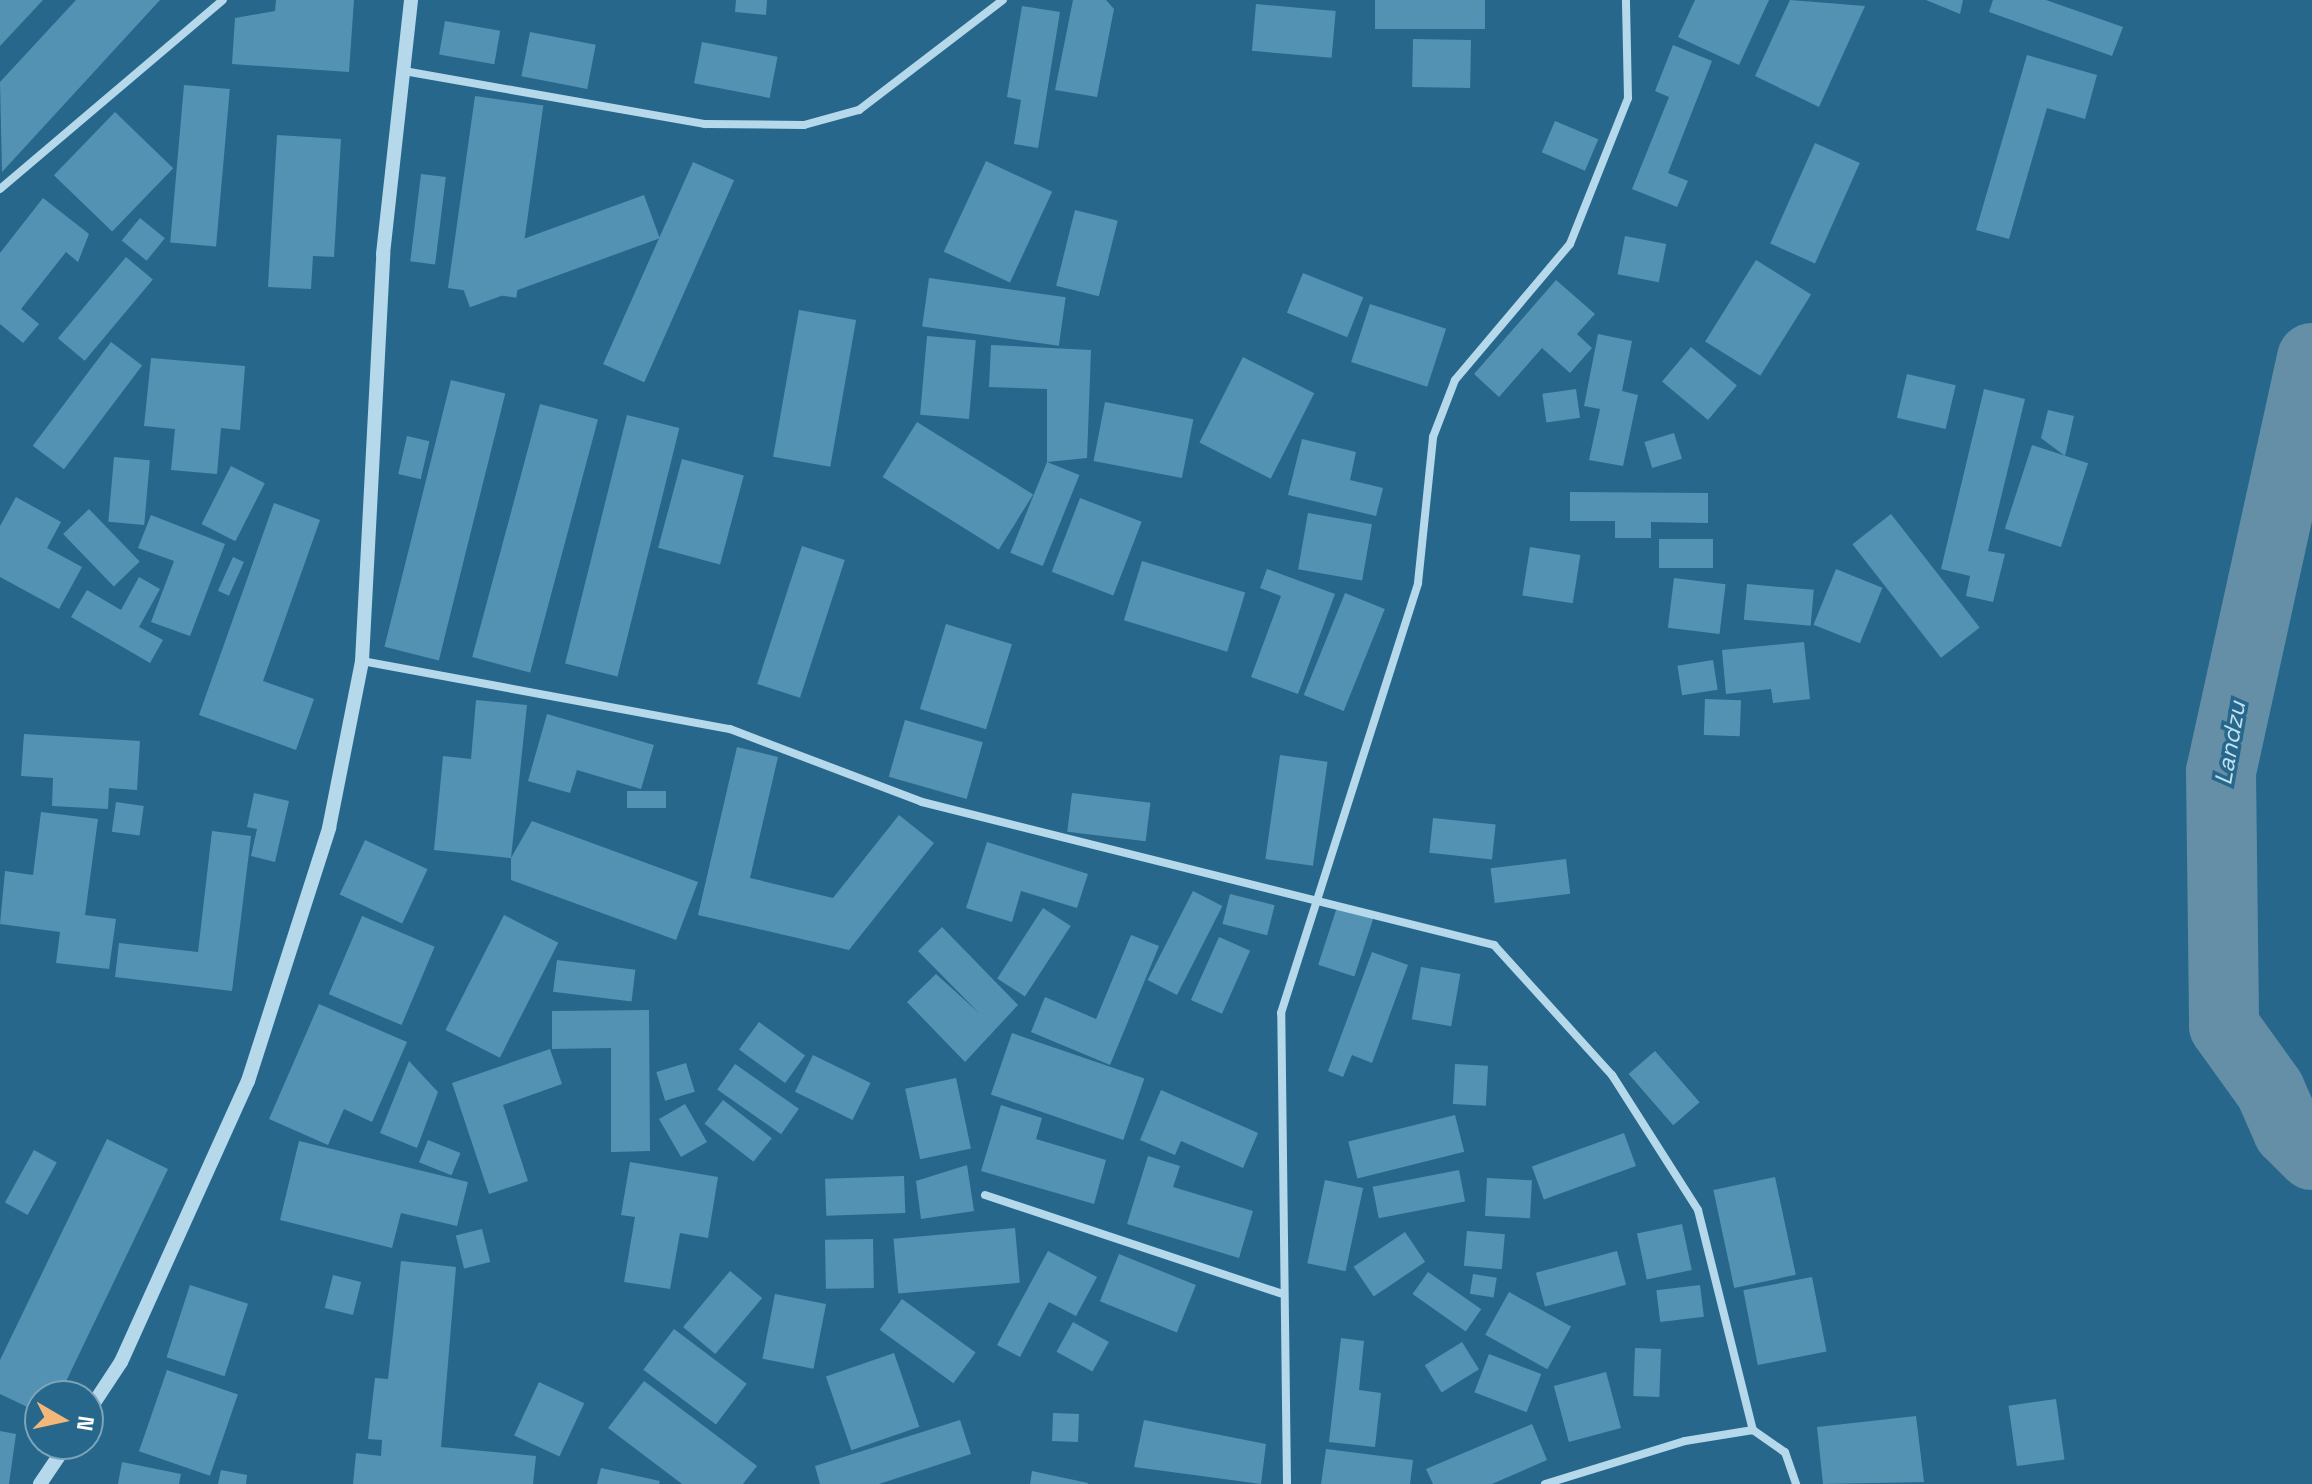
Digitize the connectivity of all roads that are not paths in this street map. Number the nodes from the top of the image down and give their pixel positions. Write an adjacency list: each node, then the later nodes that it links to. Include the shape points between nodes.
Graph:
1 (223, 0): 6 (street)
2 (411, 0): 5 (street)
3 (1003, 0): 5 (street, via 859,110 804,125 705,124)
4 (1626, 0): 8 (street, via 1628,98 1570,244 1455,380 1433,437 1418,583)
5 (404, 71): 7 (street, via 383,254)
6 (0, 189)
7 (362, 661): 8 (street, via 730,729 922,802 1155,863); 11 (street, via 329,828 248,1081 121,1362)
8 (1316, 895): 10 (street, via 1281,1013); 12 (street, via 1494,945 1612,1075 1698,1210)
9 (985, 1195): 10 (street)
10 (1280, 1293): 15 (street)
11 (104, 1388)
12 (1753, 1430): 16 (street, via 1685,1441); 17 (street, via 1785,1452)
13 (56, 1460): 14 (street)
14 (40, 1484)
15 (1287, 1484)
16 (1545, 1484)
17 (1796, 1484)

